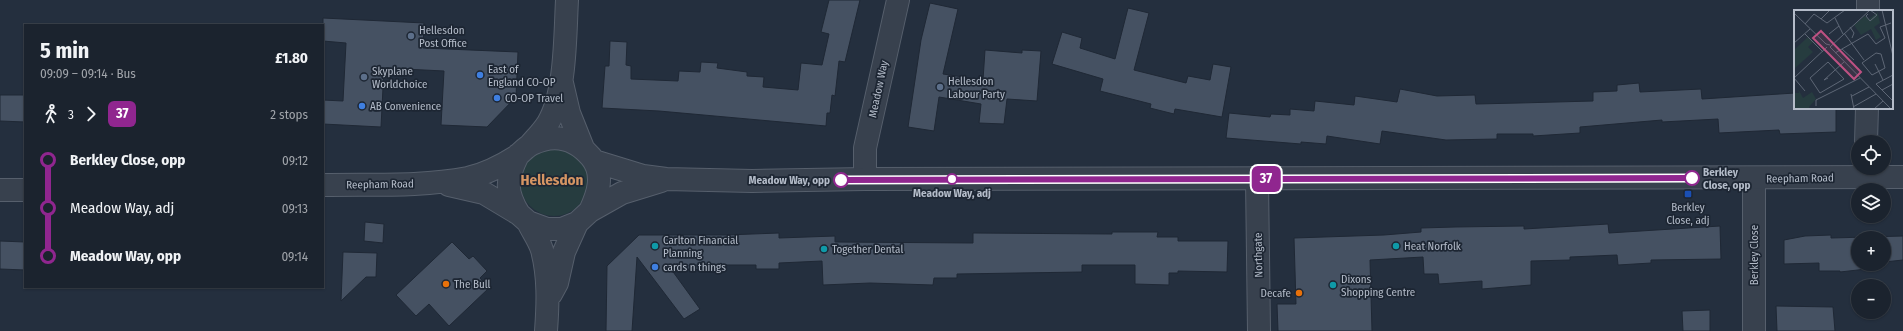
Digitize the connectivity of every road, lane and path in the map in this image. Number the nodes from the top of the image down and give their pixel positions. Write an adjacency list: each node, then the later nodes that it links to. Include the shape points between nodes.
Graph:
1 (567, 0): 3 (street)
2 (898, 0): 12 (street, Meadow Way, via 865,148)
3 (562, 80): 6 (street, via 548,124); 7 (street, via 569,113)
4 (1866, 109): 5 (street)
5 (1866, 135)
6 (524, 150): 7 (street, Reepham Road, via 547,138 566,139); 15 (street, Reepham Road, via 486,173); 20 (street, via 509,172 508,186 511,201)
7 (588, 155): 13 (street, Reepham Road, via 643,176); 19 (street, via 599,177 599,193)
8 (1851, 173): 11 (street, Reepham Road)
9 (1888, 175): 10 (street, Reepham Road)
10 (1903, 177)
11 (1754, 178): 14 (street, Reepham Road); 24 (street, Berkley Close)
12 (865, 179): 13 (street, Reepham Road); 14 (street, Reepham Road)
13 (666, 180): 19 (street, Reepham Road, via 622,193)
14 (1257, 180): 23 (street, Northgate)
15 (438, 182): 16 (street, Reepham Road); 20 (street, Reepham Road, via 484,193)
16 (324, 184)
17 (0, 190): 18 (street)
18 (24, 190)
19 (584, 217): 20 (street, Reepham Road, via 562,229 547,229); 21 (street, via 564,252 557,283)
20 (523, 218): 21 (street, via 542,249)
21 (549, 299): 22 (street)
22 (546, 331)
23 (1259, 331)
24 (1754, 331)

